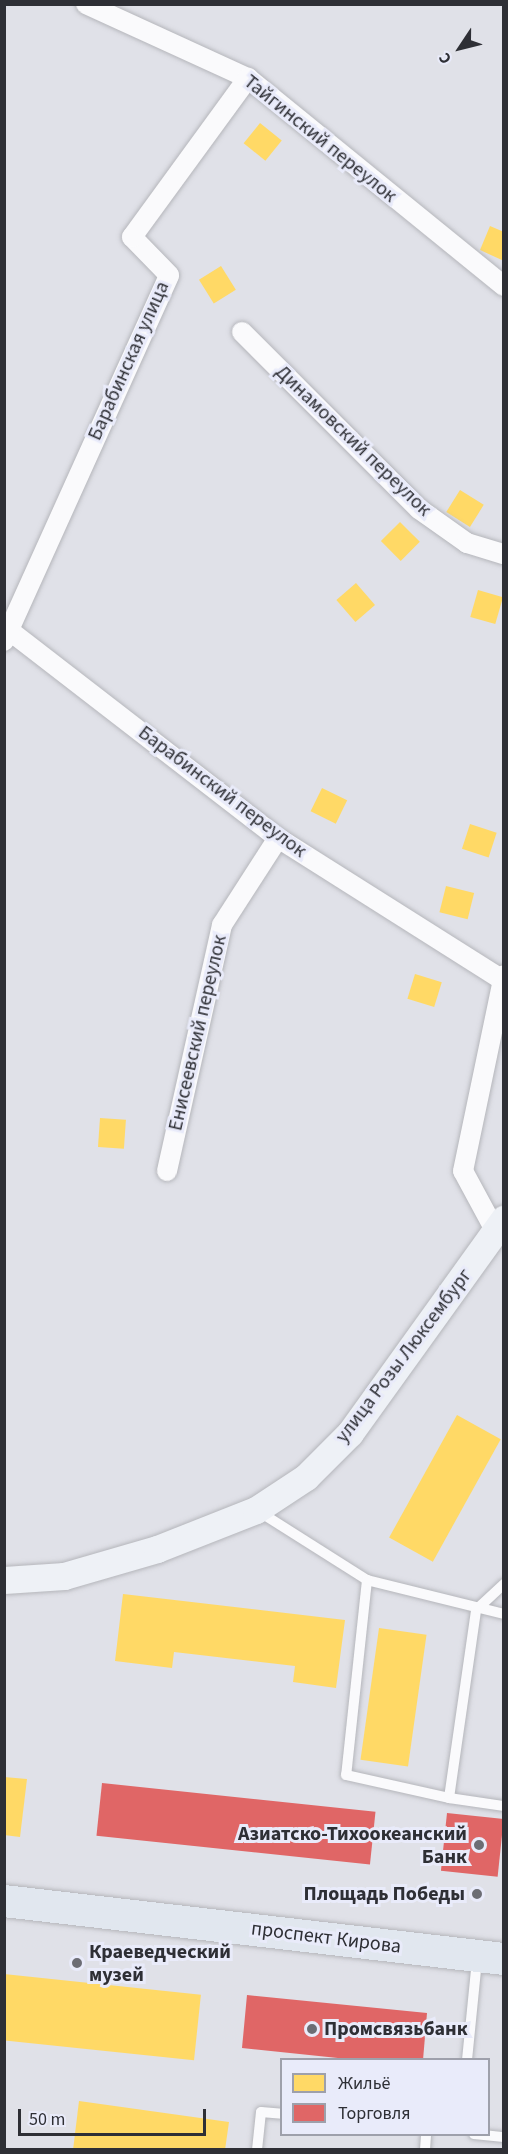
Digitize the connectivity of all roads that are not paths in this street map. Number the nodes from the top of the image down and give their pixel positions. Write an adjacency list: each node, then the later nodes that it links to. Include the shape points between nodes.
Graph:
1 (86, 4): 2 (street, Тайгинский переулок)
2 (248, 78): 3 (street, Тайгинский переулок); 6 (street, Барабинская улица, via 132,237 169,275)
3 (504, 286)
4 (242, 332): 5 (street, Динамовский переулок, via 419,509 467,543)
5 (504, 554)
6 (7, 636): 7 (street, Барабинский переулок)
7 (278, 838): 9 (street, Барабинский переулок); 10 (street, Енисеевский переулок, via 222,925)
8 (504, 975): 9 (street, улица Розы Люксембург)
9 (503, 981): 11 (street, улица Розы Люксембург, via 463,1171)
10 (167, 1171)
11 (500, 1226): 12 (street, улица Розы Люксембург, via 350,1433 306,1477)
12 (256, 1510): 13 (street, улица Розы Люксембург, via 157,1549 64,1576); 14 (lane)
13 (4, 1580)
14 (367, 1580): 16 (lane); 18 (lane, via 346,1774)
15 (504, 1584): 16 (lane)
16 (476, 1610): 17 (lane); 18 (lane)
17 (504, 1614)
18 (449, 1798): 19 (lane)
19 (504, 1806)
20 (4, 1900): 21 (main road, проспект Кирова)
21 (490, 1957): 22 (lane)
22 (467, 2058)
23 (280, 2114): 24 (lane, via 261,2112)
24 (257, 2150)

